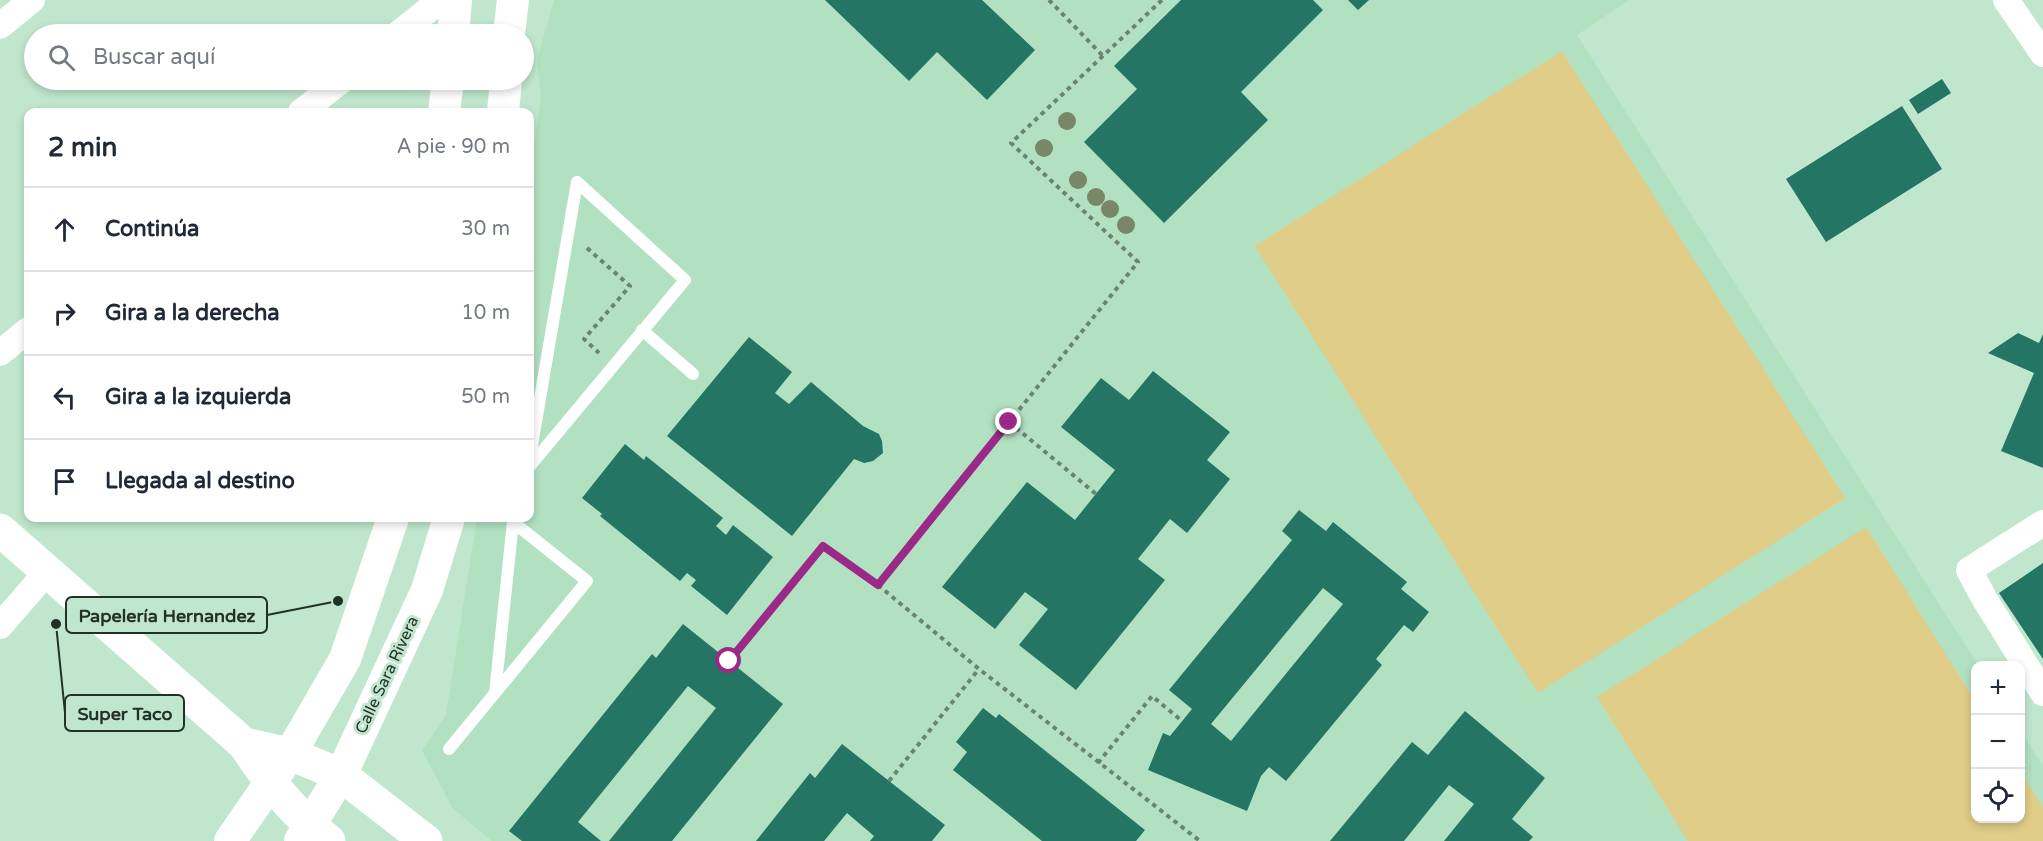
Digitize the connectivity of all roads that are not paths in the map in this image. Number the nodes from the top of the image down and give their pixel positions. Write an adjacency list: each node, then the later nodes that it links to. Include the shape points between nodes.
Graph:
1 (32, 0): 9 (street)
2 (441, 0): 6 (street)
3 (456, 0): 7 (street)
4 (513, 0): 8 (street)
5 (2006, 0): 10 (street)
6 (411, 24)
7 (454, 24)
8 (510, 24)
9 (0, 26)
10 (2043, 54)
11 (329, 90): 14 (street)
12 (447, 90): 15 (street)
13 (505, 90): 16 (street)
14 (305, 108)
15 (444, 108)
16 (503, 108)
17 (642, 330): 20 (lane); 21 (lane, via 684,280 577,182); 22 (lane)
18 (24, 333): 19 (street)
19 (0, 353)
20 (693, 374)
21 (534, 434)
22 (534, 460)
23 (392, 522): 35 (street, via 345,659)
24 (448, 522): 36 (street, Calle Sara Rivera, via 427,590)
25 (513, 522): 31 (lane)
26 (515, 522): 31 (lane, via 586,581)
27 (2043, 523): 32 (street, via 1970,570)
28 (0, 530): 29 (main road)
29 (46, 573): 30 (street); 33 (main road)
30 (0, 626)
31 (495, 693): 34 (lane)
32 (2043, 693)
33 (244, 744): 35 (main road); 37 (main road)
34 (449, 749)
35 (290, 754): 36 (main road); 37 (street)
36 (341, 776): 38 (street, Calle Sara Rivera); 40 (main road)
37 (270, 783): 38 (main road); 39 (street)
38 (313, 836)
39 (230, 841)
40 (426, 841)

